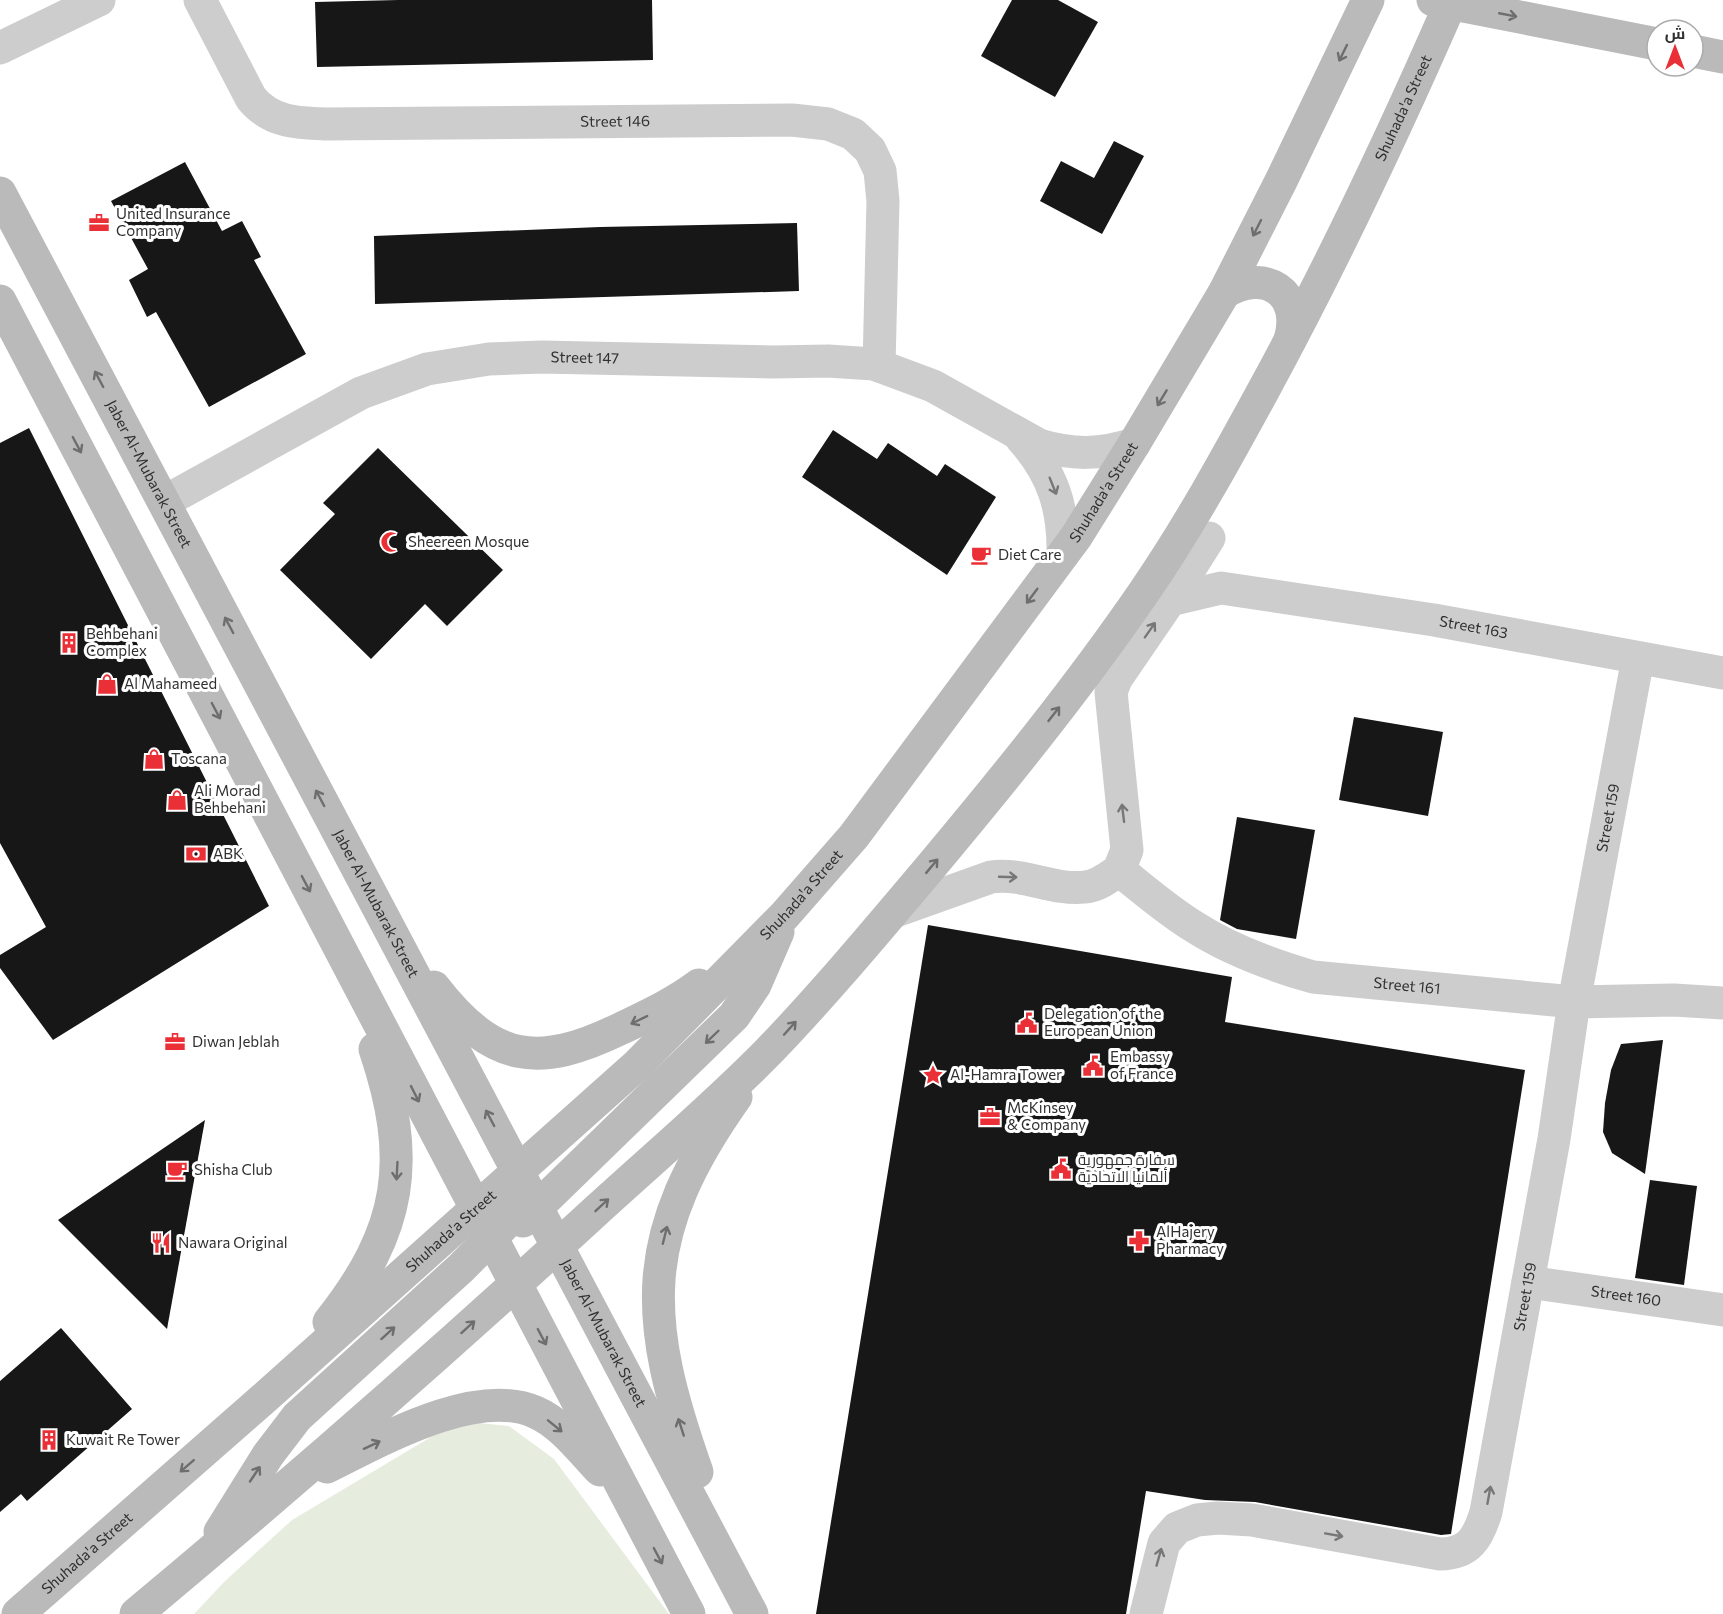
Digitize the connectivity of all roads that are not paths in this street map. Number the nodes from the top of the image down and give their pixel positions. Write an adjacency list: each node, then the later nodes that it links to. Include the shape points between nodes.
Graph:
1 (99, 0): 6 (street)
2 (200, 0): 14 (street, Street 146, via 251,98 262,110 285,121 325,124 792,120 816,121 853,134 870,150 881,182)
3 (1368, 0): 10 (main road, Shuhada'a Street, one-way to 10)
4 (1445, 1): 5 (main road, one-way to 5); 12 (main road, Shuhada'a Street, via 1410,98)
5 (1645, 42)
6 (0, 48)
7 (1705, 53): 8 (main road)
8 (1723, 57)
9 (0, 193): 18 (main road, Jaber Al-Mubarak Street, one-way to 9)
10 (1224, 293): 12 (main road, via 1238,284 1254,281 1270,285 1284,295 1293,309); 16 (main road, Shuhada'a Street, one-way to 16)
11 (0, 301): 13 (main road)
12 (1290, 342): 17 (main road, Shuhada'a Street)
13 (13, 347): 29 (main road, one-way to 29)
14 (879, 366): 15 (street, Street 147, via 933,386); 18 (street, Street 147, via 828,360 542,357 456,363 361,393)
15 (1020, 438): 16 (street, Street 147, via 1076,453 1096,453); 20 (street, Street 147, one-way to 20, via 1035,453 1055,491 1061,511)
16 (1134, 444): 20 (main road, Shuhada'a Street)
17 (1209, 487): 19 (street); 26 (main road, Shuhada'a Street, one-way to 17, via 1075,687 1147,589)
18 (164, 502): 28 (main road, Jaber Al-Mubarak Street, one-way to 18)
19 (1209, 538): 21 (street); 22 (street)
20 (1063, 554): 27 (main road, Shuhada'a Street, one-way to 27, via 854,836)
21 (1221, 588): 22 (street, Street 163); 23 (street, Street 163, via 1434,620)
22 (1170, 600): 25 (street, one-way to 22, via 1127,850 1111,692)
23 (1638, 658): 24 (street, Street 163); 31 (street, Street 159)
24 (1723, 673)
25 (1119, 870): 26 (street, one-way to 25, via 991,877 1008,875 1087,887); 31 (street, Street 161, via 1193,926 1274,966 1313,976)
26 (893, 912): 33 (main road, Shuhada'a Street, one-way to 26)
27 (784, 916): 30 (main road, Shuhada'a Street); 35 (main road, one-way to 35, via 760,975 734,1016)
28 (388, 927): 30 (main road, one-way to 28, via 666,1007 589,1043 536,1054 506,1049 474,1029 437,991); 34 (main road, Jaber Al-Mubarak Street, one-way to 28)
29 (333, 934): 36 (main road, one-way to 36); 42 (main road, one-way to 42, via 390,1097 397,1149 394,1199 360,1279)
30 (759, 942): 34 (main road, Shuhada'a Street, via 637,1065)
31 (1574, 1002): 32 (street, Street 161); 39 (street, Street 159)
32 (1723, 1002)
33 (767, 1053): 38 (main road, Shuhada'a Street, one-way to 33); 46 (main road, one-way to 33, via 674,1403 660,1331 657,1289 664,1237 680,1192 726,1112)
34 (518, 1170): 35 (main road, Jaber Al-Mubarak Street); 36 (main road, Shuhada'a Street); 37 (main road, via 521,1188 517,1208)
35 (537, 1206): 38 (main road, Jaber Al-Mubarak Street); 40 (main road, via 511,1242 509,1261)
36 (476, 1209): 37 (main road); 42 (main road, Shuhada'a Street)
37 (491, 1238): 40 (main road); 45 (main road, one-way to 37, via 297,1417)
38 (559, 1245): 40 (main road, Shuhada'a Street); 46 (main road, Jaber Al-Mubarak Street)
39 (1528, 1282): 41 (street, Street 160); 51 (street, Street 159, one-way to 39, via 1164,1543 1177,1528 1197,1520 1252,1520 1440,1554 1456,1553 1468,1546 1477,1537 1486,1512)
40 (515, 1285): 43 (main road, Shuhada'a Street, one-way to 40); 44 (main road, one-way to 44)
41 (1723, 1310)
42 (262, 1400): 47 (main road, Shuhada'a Street, one-way to 47)
43 (283, 1491): 44 (main road, one-way to 44, via 350,1455 431,1420 470,1408 501,1405 535,1412 557,1426); 45 (main road, Shuhada'a Street)
44 (630, 1505): 49 (main road, one-way to 49)
45 (201, 1559): 48 (main road, Shuhada'a Street)
46 (735, 1581): 50 (main road, Jaber Al-Mubarak Street)
47 (18, 1614)
48 (136, 1614)
49 (689, 1614)
50 (753, 1614)
51 (1146, 1614)

